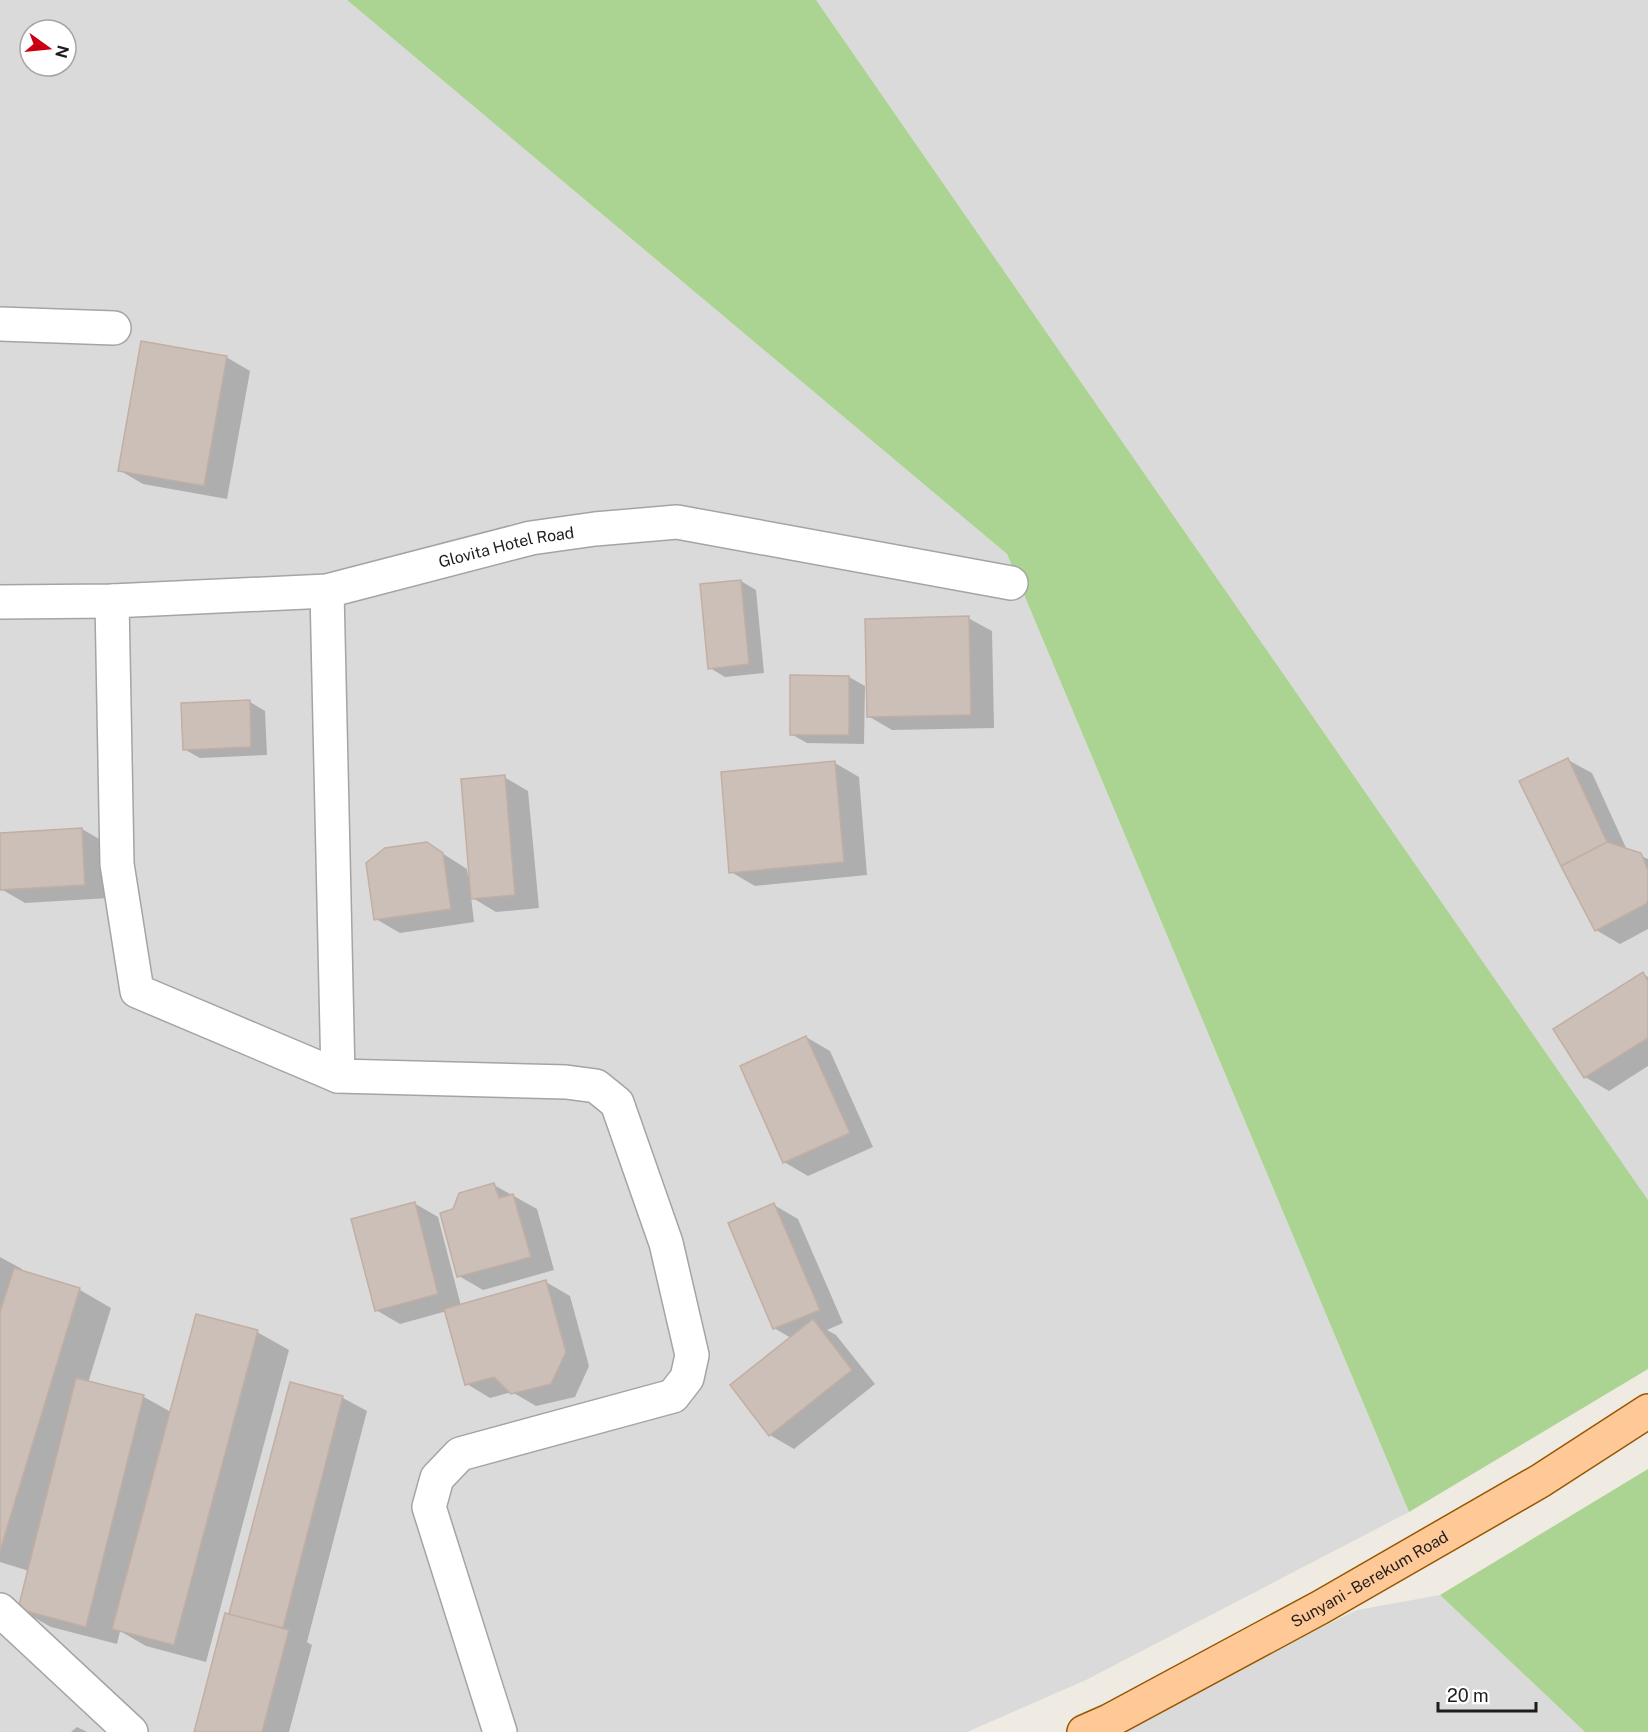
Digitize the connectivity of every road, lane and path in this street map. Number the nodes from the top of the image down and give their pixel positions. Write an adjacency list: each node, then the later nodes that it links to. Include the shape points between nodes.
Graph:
1 (0, 324): 2 (street)
2 (114, 328)
3 (1011, 583): 4 (street, Glovita Hotel Road, via 677,522 531,538)
4 (327, 591): 5 (street, Glovita Hotel Road); 7 (street)
5 (112, 601): 6 (street, Glovita Hotel Road); 7 (street, via 117,864 137,991)
6 (0, 602)
7 (338, 1076): 11 (street, via 596,1086 617,1102 666,1243 693,1355 687,1378 673,1396 460,1454 437,1478 429,1507)
8 (1648, 1412): 12 (main road, Sunyani - Berekum Road, via 1540,1481 1321,1608)
9 (0, 1610): 10 (street)
10 (131, 1732)
11 (500, 1732)
12 (1084, 1732)

